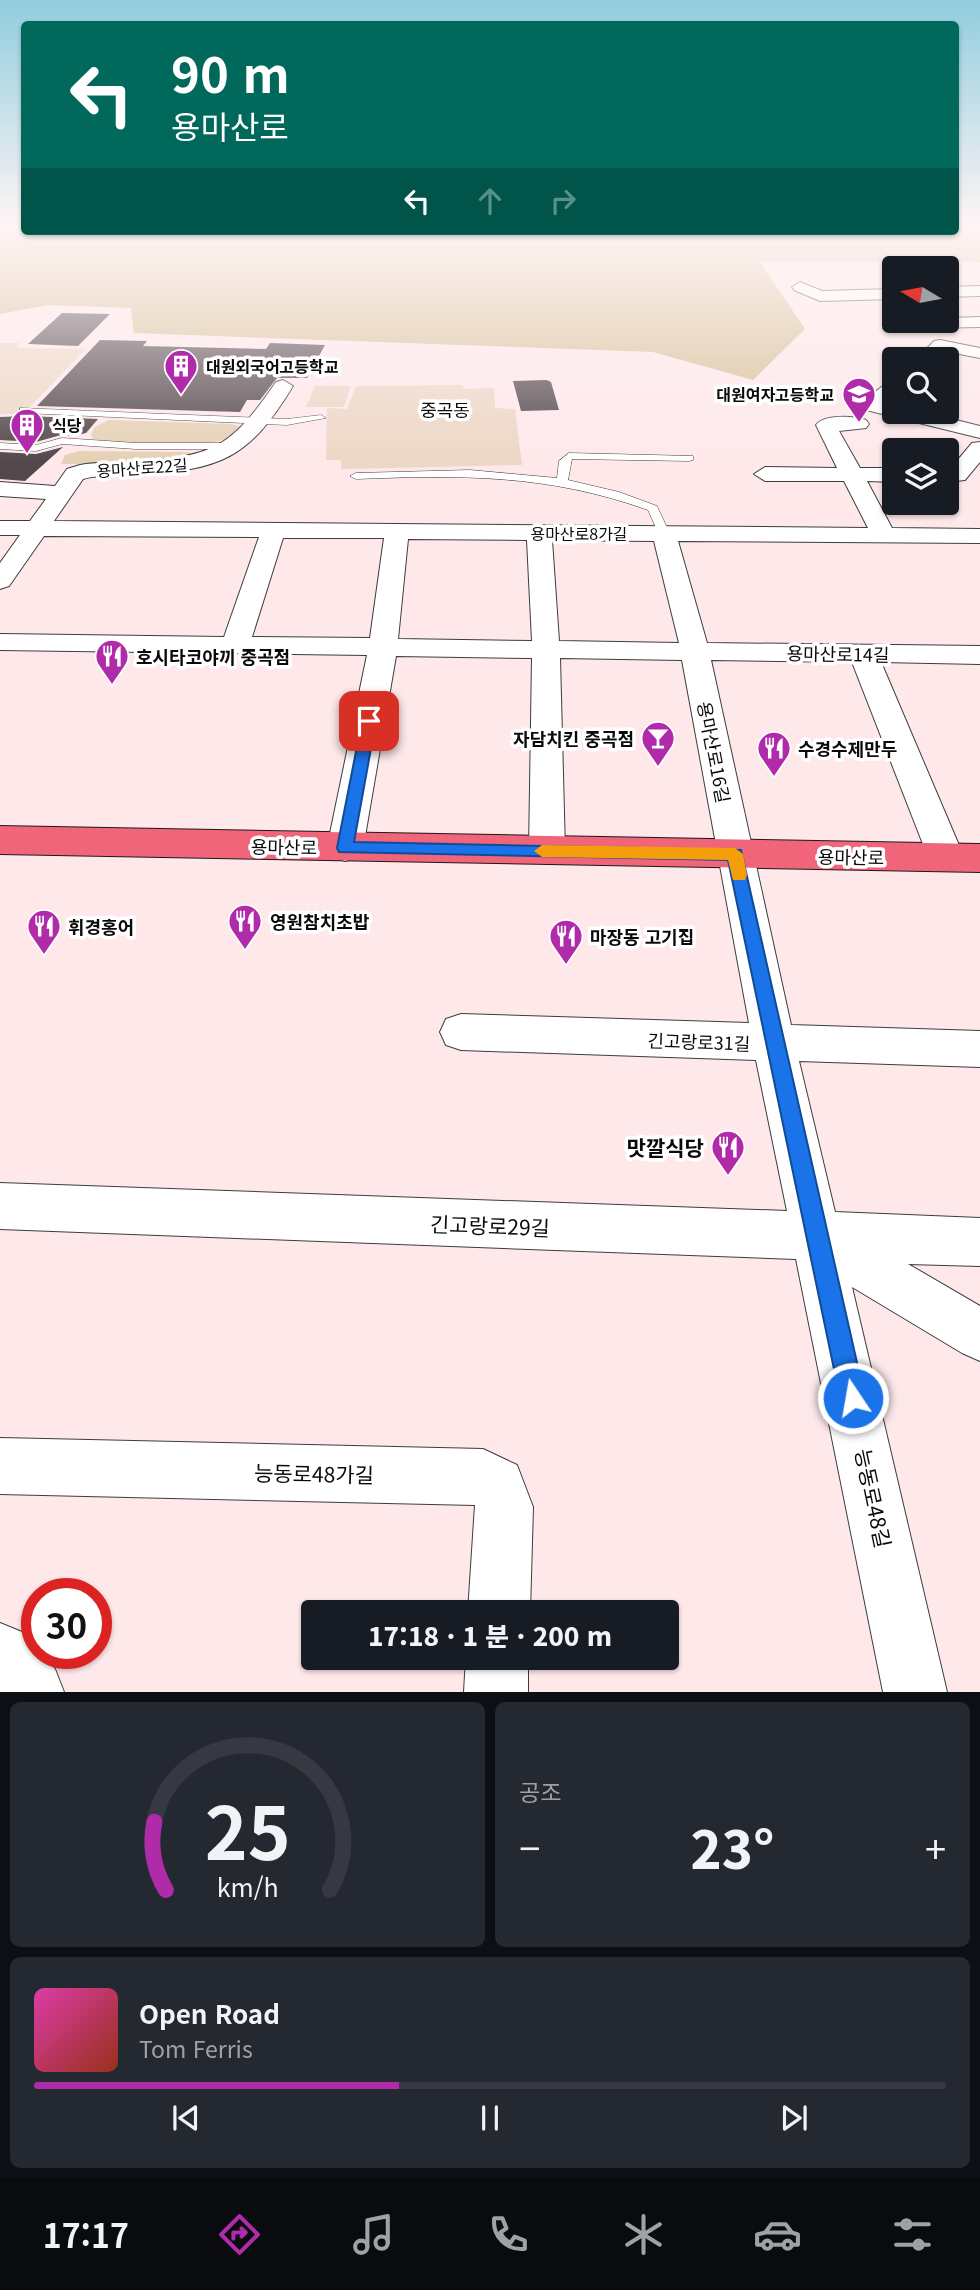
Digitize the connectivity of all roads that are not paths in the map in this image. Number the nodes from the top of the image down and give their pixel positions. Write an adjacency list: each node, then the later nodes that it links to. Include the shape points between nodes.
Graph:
1 (959, 322): 2 (street)
2 (980, 322)
3 (959, 349): 4 (street)
4 (980, 353)
5 (282, 386): 10 (street, 용마산로22길)
6 (882, 398): 7 (street, via 873,406)
7 (882, 408)
8 (24, 410): 10 (lane)
9 (321, 418): 10 (lane)
10 (263, 421): 15 (street, 용마산로22길)
11 (859, 424): 20 (street, via 826,425)
12 (947, 424): 13 (street)
13 (980, 432)
14 (0, 446): 15 (lane, via 31,449 68,442)
15 (237, 446): 25 (street, 용마산로22길, via 187,464 82,472 73,476)
16 (980, 448): 18 (street)
17 (689, 458): 23 (lane, via 569,456)
18 (959, 473)
19 (765, 474): 20 (street)
20 (852, 474): 21 (street); 32 (street)
21 (882, 475)
22 (356, 476): 23 (lane, via 478,471)
23 (562, 481): 31 (lane, via 653,508)
24 (0, 489): 25 (street)
25 (61, 493): 27 (street, 용마산로22길)
26 (0, 528): 27 (street)
27 (37, 528): 28 (street, 용마산로8가길); 34 (street, 용마산로22길)
28 (273, 531): 29 (street, 용마산로8가길); 36 (street)
29 (397, 531): 30 (street, 용마산로8가길); 37 (street)
30 (539, 533): 31 (street, 용마산로8가길); 38 (street)
31 (664, 534): 32 (street, 용마산로8가길); 39 (street, 용마산로16길)
32 (884, 536): 33 (street, 용마산로8가길)
33 (980, 536)
34 (0, 581)
35 (0, 642): 36 (street)
36 (235, 645): 37 (street)
37 (383, 647): 38 (street); 43 (street)
38 (546, 649): 39 (street); 44 (street)
39 (695, 651): 40 (street, 용마산로14길); 45 (street, 용마산로16길)
40 (863, 653): 41 (street, 용마산로14길); 46 (street, 용마산로)
41 (980, 655)
42 (0, 840): 43 (main road, 용마산로)
43 (345, 848): 44 (main road, 용마산로)
44 (547, 851): 45 (main road, 용마산로)
45 (735, 854): 46 (main road, 용마산로); 48 (street, 능동로48길)
46 (963, 857)
47 (460, 1032): 48 (street, 긴고랑로31길)
48 (774, 1044): 49 (street, 긴고랑로31길); 51 (street, 능동로48길)
49 (980, 1049)
50 (0, 1206): 51 (street, 긴고랑로29길)
51 (818, 1238): 52 (street, 긴고랑로29길); 53 (street); 60 (street, 능동로48길)
52 (980, 1242)
53 (980, 1335)
54 (0, 1466): 55 (street, 능동로48가길, via 483,1477 498,1485 503,1507)
55 (499, 1600)
56 (0, 1654): 58 (street)
57 (497, 1670): 59 (street)
58 (33, 1692)
59 (496, 1692)
60 (915, 1692)

